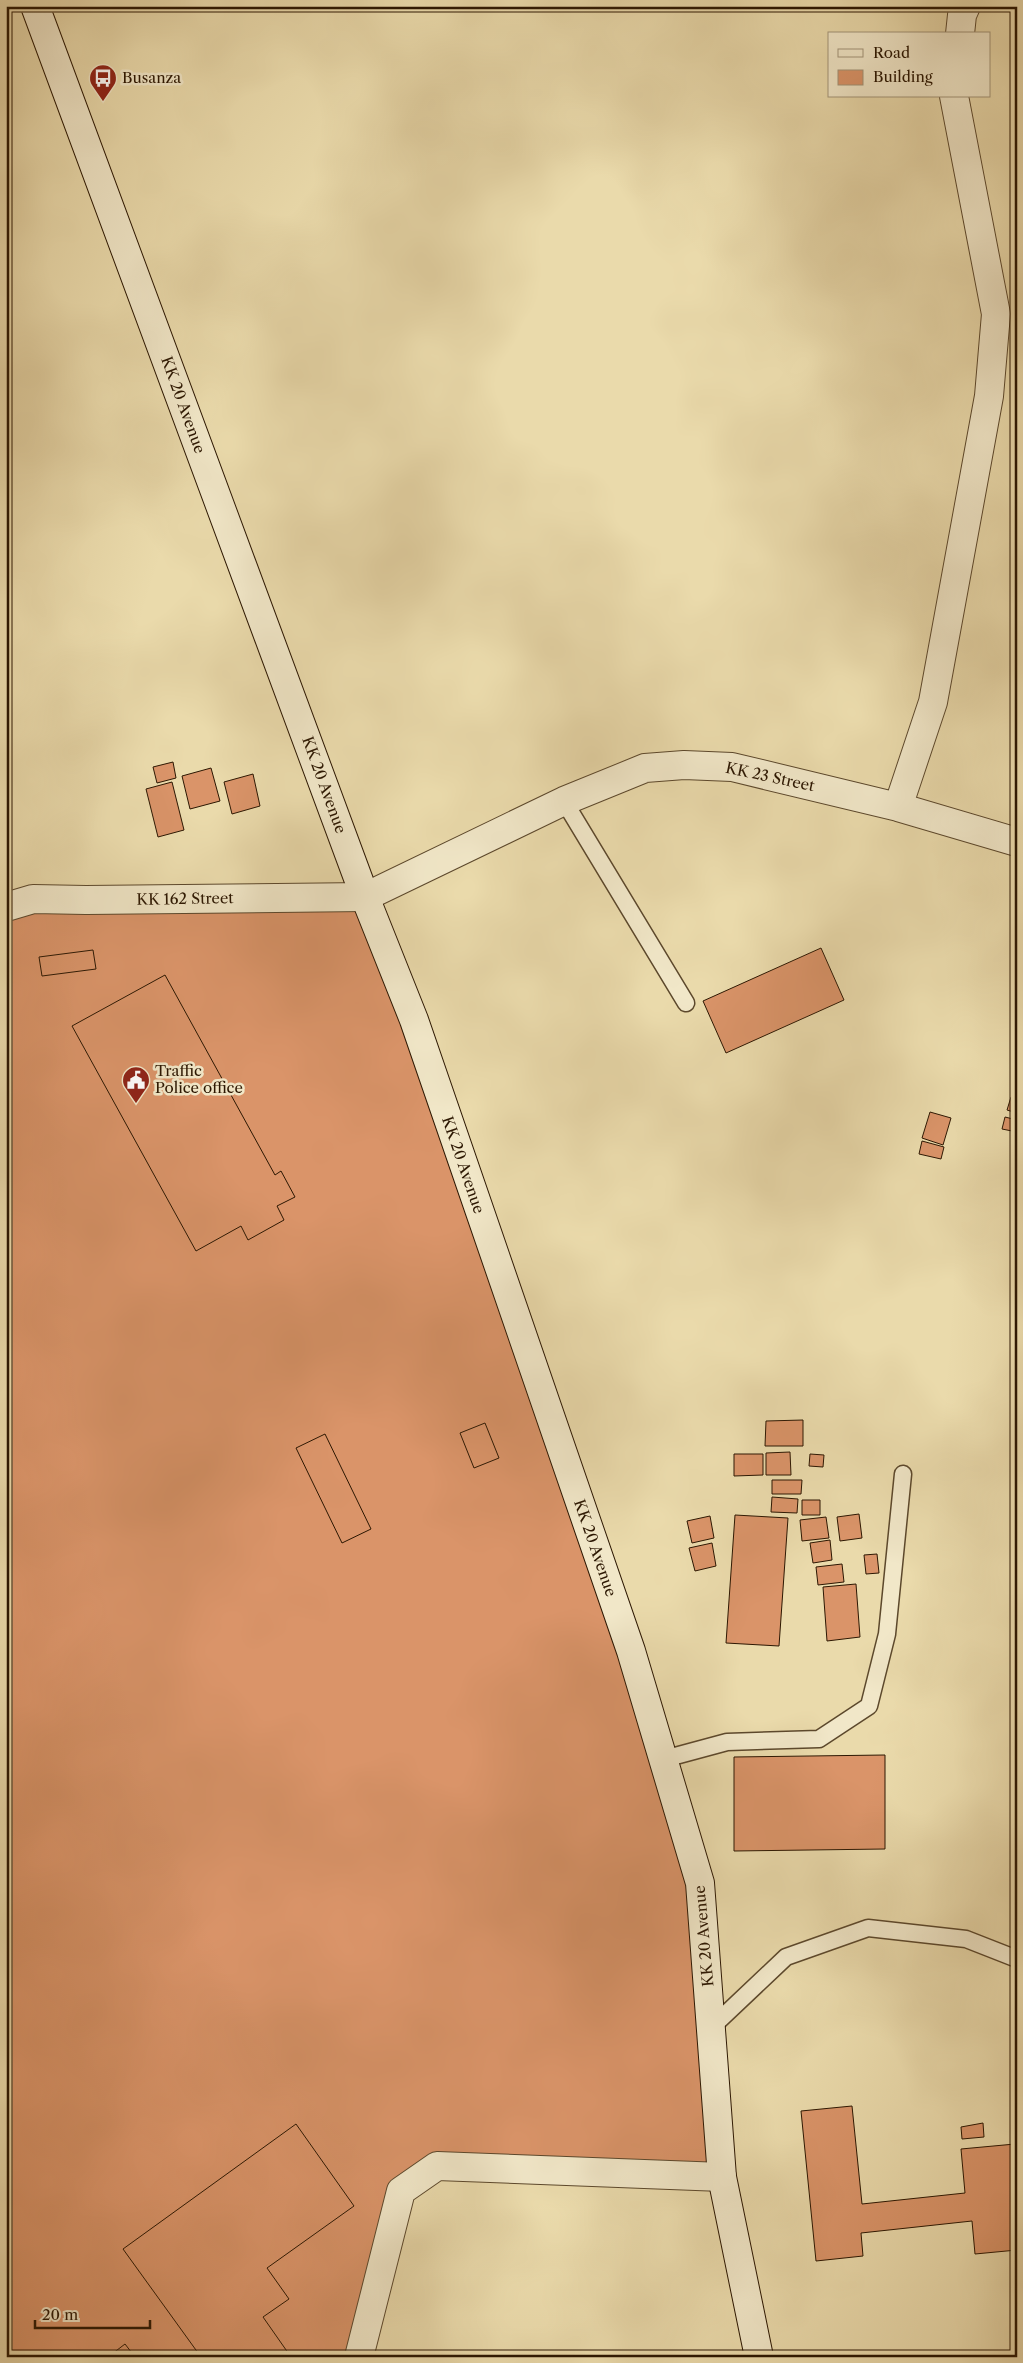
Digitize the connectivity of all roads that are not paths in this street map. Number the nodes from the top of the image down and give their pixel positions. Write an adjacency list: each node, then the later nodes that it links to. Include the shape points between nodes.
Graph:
1 (35, 6): 8 (main road, KK 20 Avenue)
2 (966, 6): 3 (main road)
3 (960, 32)
4 (954, 98): 6 (main road, via 996,314 989,396 933,702)
5 (564, 801): 6 (main road, KK 23 Street, via 645,768 684,765 732,767); 8 (main road, KK 23 Street); 10 (lane)
6 (898, 807): 7 (main road, KK 23 Street)
7 (1017, 842)
8 (365, 897): 9 (main road, KK 162 Street, via 32,898); 12 (main road, KK 20 Avenue, via 417,1030 631,1650)
9 (6, 907)
10 (686, 1003)
11 (903, 1474): 12 (lane, via 887,1634 869,1706 819,1739 727,1742)
12 (664, 1760): 14 (main road, KK 20 Avenue, via 700,1883)
13 (1017, 1959): 14 (lane, via 966,1939 868,1928 786,1957)
14 (711, 2028): 15 (main road, KK 20 Avenue)
15 (722, 2177): 16 (main road, via 437,2166 401,2191); 17 (main road, KK 20 Avenue)
16 (359, 2357)
17 (759, 2357)

